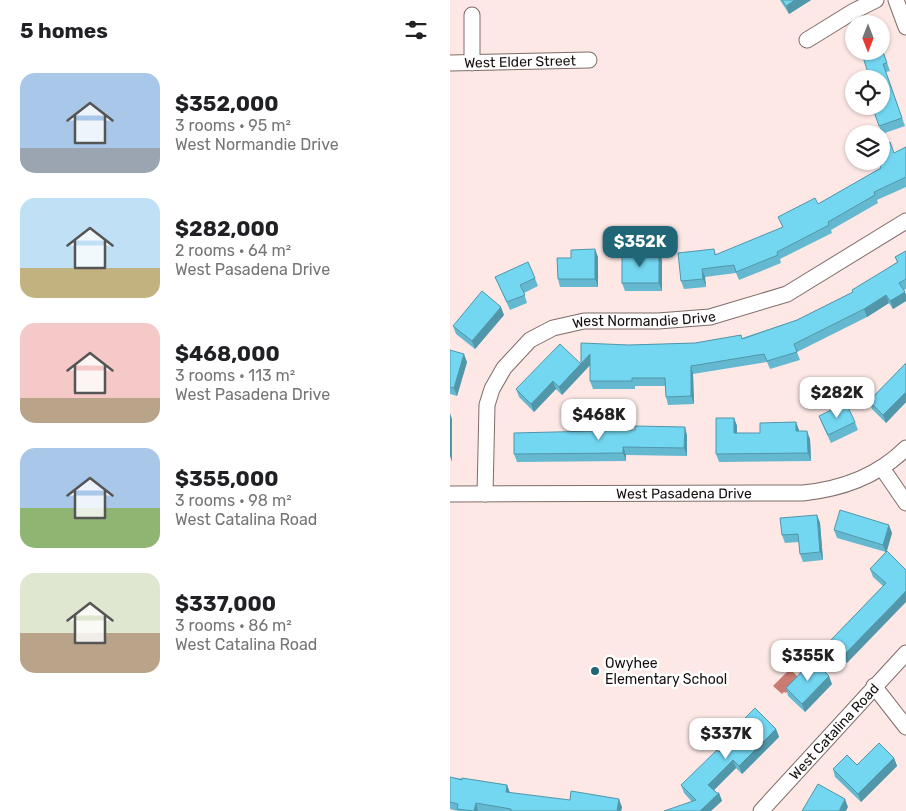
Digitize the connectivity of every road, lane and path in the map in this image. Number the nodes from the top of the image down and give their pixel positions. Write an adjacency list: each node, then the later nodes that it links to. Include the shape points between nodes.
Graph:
1 (876, 0): 5 (street)
2 (896, 0): 4 (street)
3 (472, 16): 8 (street)
4 (906, 28)
5 (807, 40)
6 (589, 60): 8 (street, West Elder Street)
7 (450, 63): 8 (street, West Elder Street)
8 (472, 63)
9 (906, 221): 13 (street, West Normandie Drive, via 786,294 710,316 658,321 584,322 553,328 530,340 504,368 487,405)
10 (906, 448): 11 (street, West Pasadena Drive)
11 (882, 468): 13 (street, West Pasadena Drive, via 828,490 803,493); 14 (street)
12 (450, 494): 13 (street, West Pasadena Drive)
13 (485, 494)
14 (906, 504)
15 (906, 652): 16 (street, West Catalina Road)
16 (874, 686): 17 (street); 18 (street, West Catalina Road)
17 (906, 727)
18 (761, 811)

